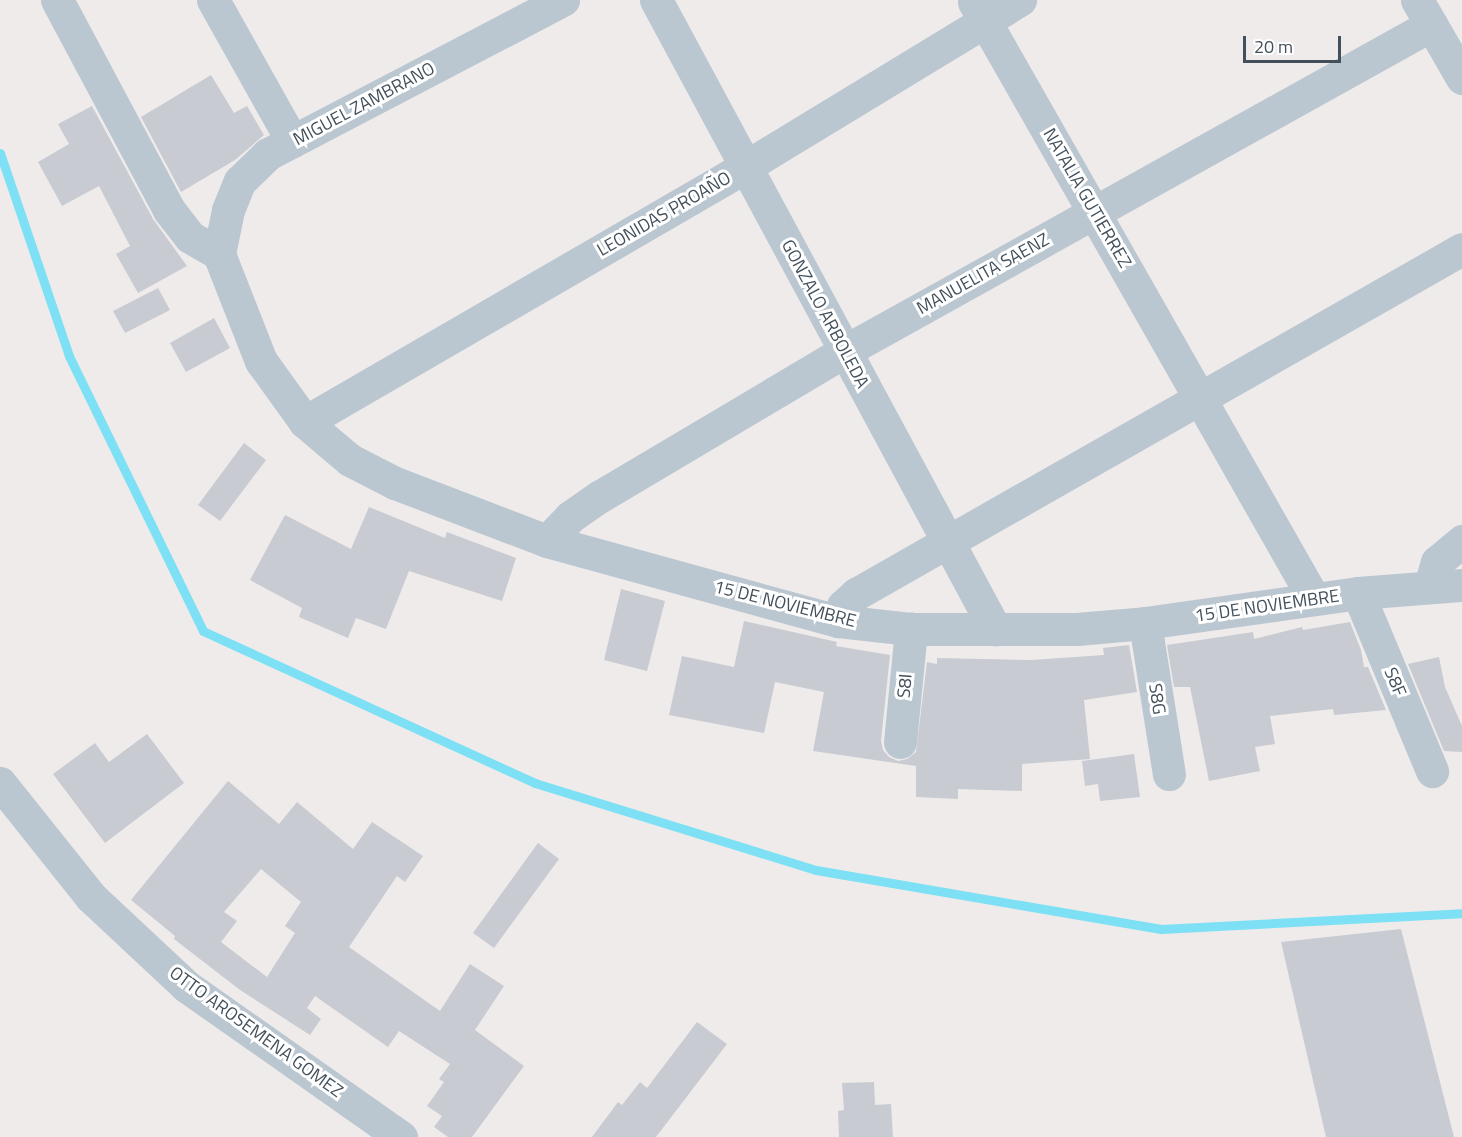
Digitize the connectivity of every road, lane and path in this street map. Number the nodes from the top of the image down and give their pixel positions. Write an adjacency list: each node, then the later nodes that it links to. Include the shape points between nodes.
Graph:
1 (57, 0): 13 (street, via 169,210 190,237)
2 (213, 0): 9 (street)
3 (563, 0): 9 (street, MIGUEL ZAMBRANO)
4 (656, 0): 10 (street, GONZALO ARBOLEDA)
5 (1020, 0): 6 (street, LEONIDAS PROAÑO)
6 (979, 10): 10 (street, LEONIDAS PROAÑO); 11 (street, NATALIA GUTIERREZ)
7 (1424, 12): 8 (street); 11 (street, MANUELITA SAENZ)
8 (1462, 78)
9 (292, 141): 13 (street, MIGUEL ZAMBRANO, via 268,154 240,181 228,210)
10 (745, 167): 14 (street, GONZALO ARBOLEDA); 16 (street, LEONIDAS PROAÑO)
11 (1095, 211): 14 (street, MANUELITA SAENZ); 15 (street, NATALIA GUTIERREZ)
12 (1462, 249): 15 (street)
13 (219, 254): 16 (street, 15 DE NOVIEMBRE, via 261,361)
14 (845, 351): 17 (street, MANUELITA SAENZ, via 599,497 570,517); 19 (street, GONZALO ARBOLEDA)
15 (1198, 397): 19 (street); 23 (street, NATALIA GUTIERREZ)
16 (305, 422): 17 (street, 15 DE NOVIEMBRE, via 350,460 395,483)
17 (547, 541): 24 (street, 15 DE NOVIEMBRE)
18 (1462, 541): 21 (street, via 1437,562)
19 (948, 542): 24 (street, via 856,594 843,606); 27 (street, GONZALO ARBOLEDA)
20 (1462, 585): 21 (street, 15 DE NOVIEMBRE)
21 (1430, 586): 22 (street, 15 DE NOVIEMBRE)
22 (1358, 593): 23 (street, 15 DE NOVIEMBRE); 29 (street, S8F)
23 (1314, 599): 25 (street, 15 DE NOVIEMBRE)
24 (838, 621): 26 (street, 15 DE NOVIEMBRE)
25 (1145, 623): 27 (street, 15 DE NOVIEMBRE, via 1077,629); 30 (street, S8G)
26 (911, 629): 27 (street, 15 DE NOVIEMBRE); 28 (street, S8I)
27 (994, 629)
28 (900, 742)
29 (1432, 771)
30 (1169, 774)
31 (0, 783): 32 (street, OTTO AROSEMENA GOMEZ, via 91,897 186,986)
32 (401, 1137)

